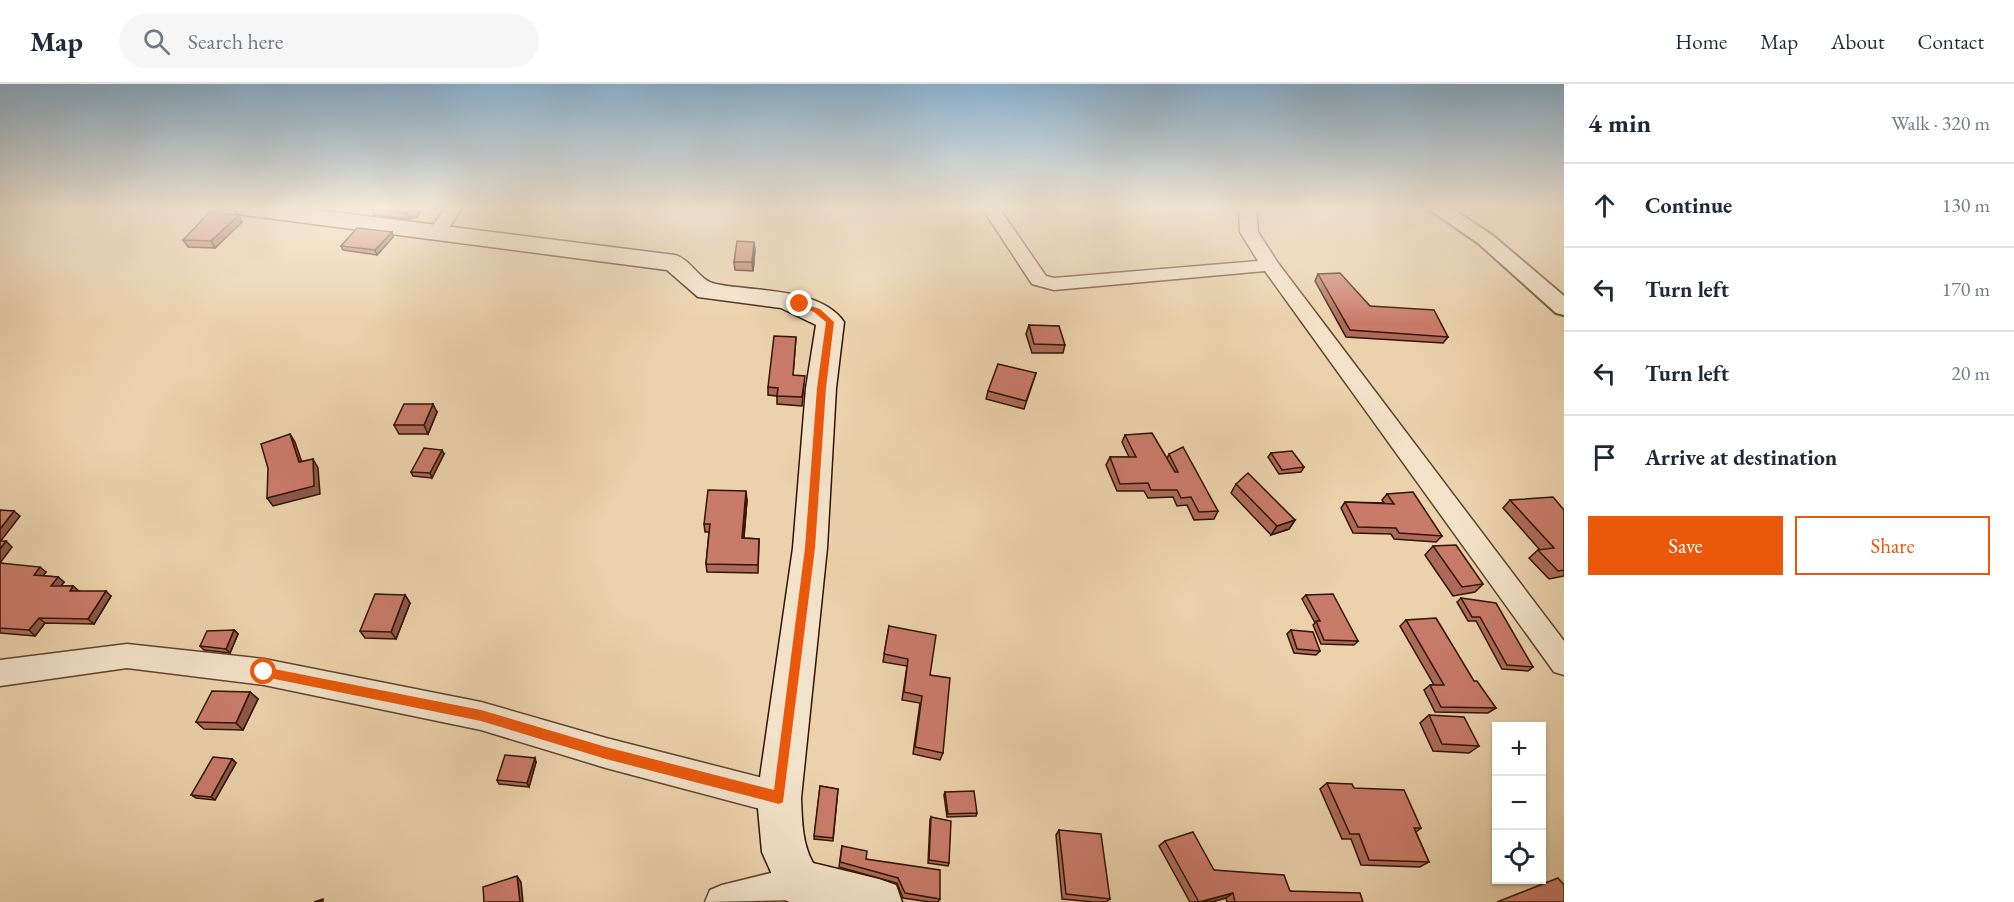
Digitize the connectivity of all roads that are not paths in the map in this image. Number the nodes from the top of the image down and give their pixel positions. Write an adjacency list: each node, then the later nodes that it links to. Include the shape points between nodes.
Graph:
1 (550, 246): 9 (main road, via 675,263 707,291 800,304 830,322 821,388 810,548)
2 (1016, 246): 5 (street, via 1039,280 1054,284)
3 (1258, 246): 5 (street)
4 (1493, 246): 6 (street)
5 (1270, 266): 7 (street)
6 (1564, 308)
7 (1564, 663)
8 (0, 673): 9 (street, via 127,656 264,672 481,716)
9 (779, 798): 10 (main road, via 785,858)
10 (799, 883): 11 (street); 12 (main road)
11 (722, 902)
12 (879, 902)

